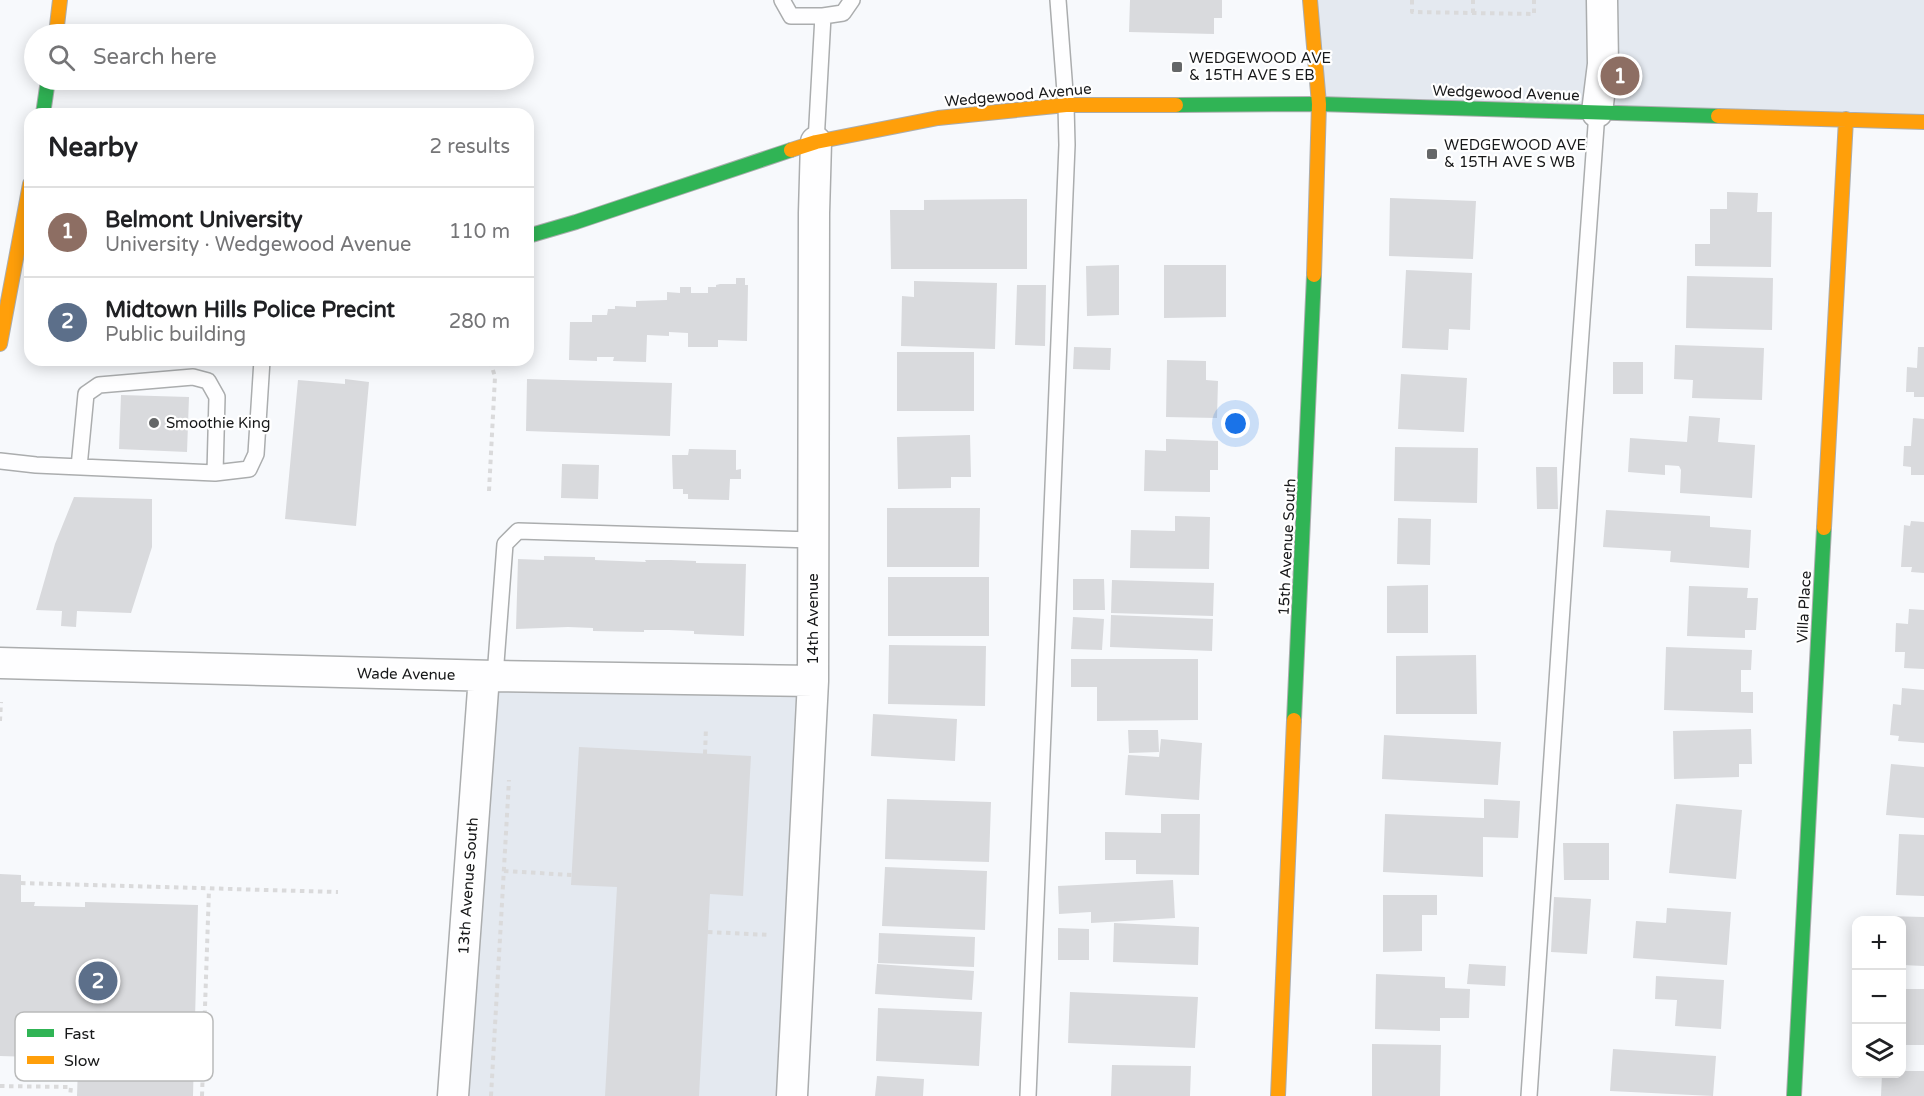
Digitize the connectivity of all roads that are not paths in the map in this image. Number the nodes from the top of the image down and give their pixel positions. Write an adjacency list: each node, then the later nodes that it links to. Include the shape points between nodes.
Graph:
1 (60, 0): 8 (street)
2 (782, 0): 7 (lane, via 791,16)
3 (852, 0): 7 (lane, via 843,13)
4 (1058, 0): 11 (lane)
5 (1310, 0): 10 (street, 15th Avenue South)
6 (1602, 0): 13 (street, via 1603,64)
7 (823, 16): 16 (lane)
8 (57, 24)
9 (46, 90): 12 (street)
10 (1318, 104): 11 (street, Wedgewood Avenue); 13 (street, Wedgewood Avenue); 33 (street, 15th Avenue South, via 1309,414)
11 (1066, 105): 16 (street, Wedgewood Avenue, via 938,118); 32 (lane)
12 (43, 108)
13 (1597, 112): 14 (street, Wedgewood Avenue); 34 (lane)
14 (1846, 119): 15 (street, Wedgewood Avenue); 35 (street, Villa Place)
15 (1924, 122)
16 (816, 142): 18 (street, Wedgewood Avenue); 26 (street, 14th Avenue)
17 (24, 214): 20 (street)
18 (534, 234)
19 (21, 325): 20 (street)
20 (2, 326): 21 (street)
21 (0, 344)
22 (262, 366): 25 (lane, via 256,454 249,469)
23 (0, 461): 24 (lane)
24 (79, 467): 25 (lane); 25 (lane, via 86,394 99,385 193,377 208,381 217,397)
25 (214, 473)
26 (813, 540): 28 (lane, via 518,531 505,544); 29 (street, 14th Avenue)
27 (0, 663): 28 (street, Wade Avenue)
28 (489, 676): 29 (street, Wade Avenue); 30 (street, 13th Avenue South)
29 (813, 681): 31 (street, 14th Avenue)
30 (453, 1096)
31 (792, 1096)
32 (1028, 1096)
33 (1278, 1096)
34 (1529, 1096)
35 (1794, 1096)

